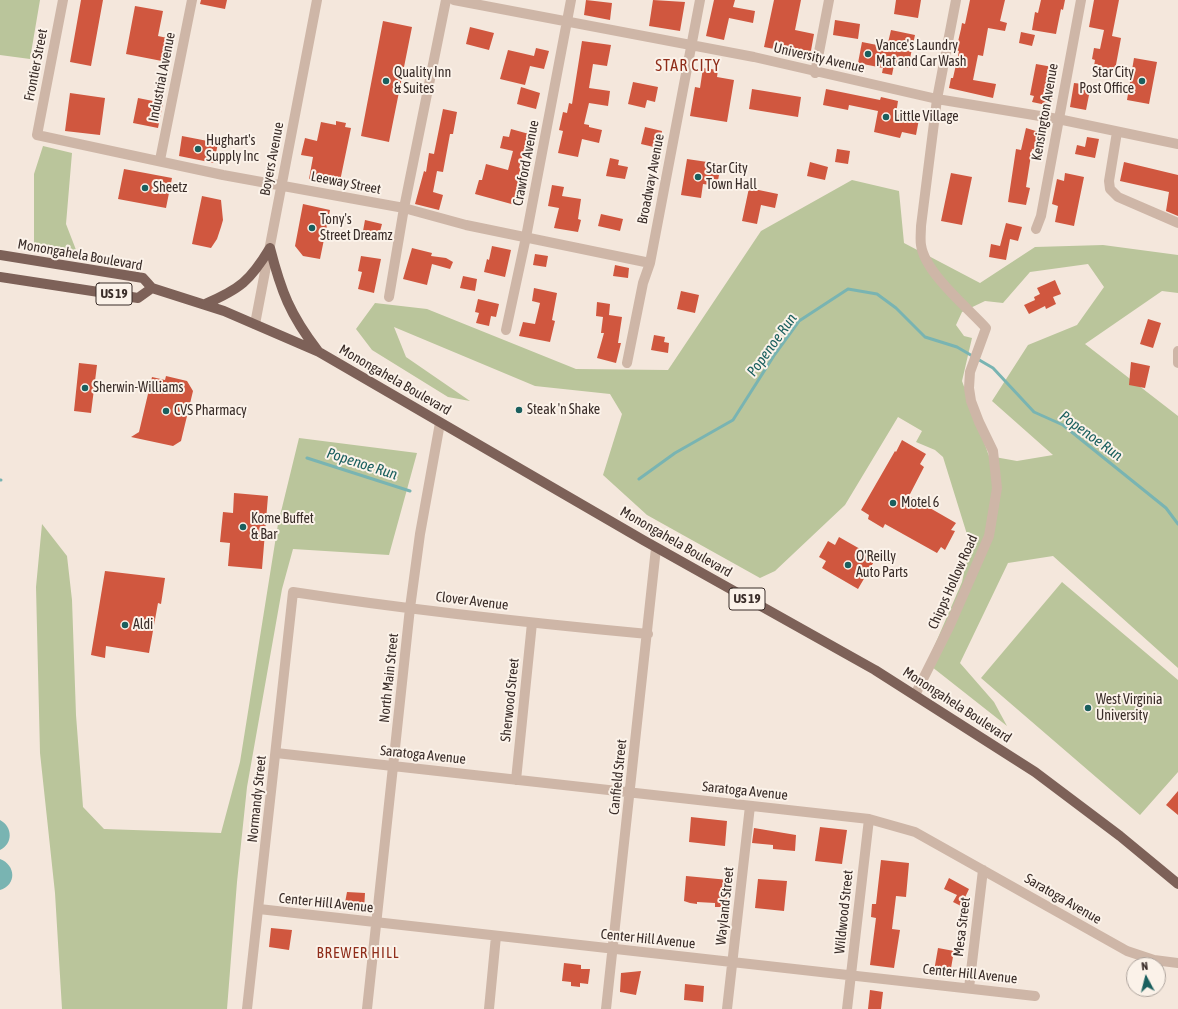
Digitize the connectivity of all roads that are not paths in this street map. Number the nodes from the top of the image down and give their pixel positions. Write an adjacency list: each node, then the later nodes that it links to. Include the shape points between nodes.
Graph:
1 (63, 0): 17 (street, Frontier Street)
2 (192, 0): 19 (street, Industrial Avenue)
3 (317, 0): 20 (street, Boyers Avenue)
4 (446, 0): 21 (street)
5 (454, 0): 11 (street, University Avenue)
6 (572, 0): 11 (street, Crawford Avenue)
7 (700, 0): 12 (street, Broadway Avenue)
8 (829, 0): 13 (street)
9 (956, 0): 14 (street)
10 (1081, 0): 15 (street, Kensington Avenue)
11 (567, 21): 12 (street, University Avenue); 24 (street, Crawford Avenue)
12 (691, 46): 13 (street, University Avenue, via 754,57); 27 (street, Broadway Avenue)
13 (815, 73): 14 (street, University Avenue)
14 (937, 99): 15 (street, University Avenue); 44 (street, Chipps Hollow Road, via 920,246 942,282 986,328 970,372 971,401 993,451 997,488 989,536 950,625)
15 (1058, 119): 16 (street, University Avenue); 23 (street, Kensington Avenue, via 1041,216)
16 (1117, 132): 18 (street, University Avenue); 22 (street, via 1110,189 1118,197)
17 (37, 134): 19 (street, Leeway Street)
18 (1178, 144)
19 (160, 160): 20 (street, Leeway Street, via 223,175)
20 (281, 184): 21 (street, Leeway Street); 25 (street, Boyers Avenue)
21 (404, 208): 24 (street, Leeway Street, via 466,225); 30 (street)
22 (1178, 223)
23 (1036, 229)
24 (526, 237): 27 (street, Leeway Street); 33 (street, Crawford Avenue)
25 (270, 248): 31 (main road, via 258,267 240,287); 32 (street, Boyers Avenue); 35 (main road, via 288,305 298,325)
26 (0, 255): 29 (main road, Monongahela Boulevard / US 19, via 143,278)
27 (650, 263): 36 (street, Broadway Avenue, via 643,283)
28 (0, 277): 29 (main road, Monongahela Boulevard / US 19, via 138,298)
29 (152, 288): 31 (main road, Monongahela Boulevard / US 19)
30 (389, 297)
31 (205, 304): 32 (main road, Monongahela Boulevard / US 19)
32 (255, 324): 35 (main road, Monongahela Boulevard / US 19)
33 (506, 330)
34 (1178, 351): 37 (street)
35 (319, 352): 38 (main road, Monongahela Boulevard / US 19)
36 (627, 363)
37 (1178, 363)
38 (440, 423): 39 (main road, Monongahela Boulevard / US 19); 41 (street, North Main Street)
39 (656, 548): 43 (street, Canfield Street); 44 (main road, Monongahela Boulevard / US 19)
40 (293, 592): 41 (street, Clover Avenue); 45 (street, Normandy Street)
41 (410, 608): 42 (street, Clover Avenue); 46 (street, North Main Street)
42 (532, 623): 43 (street, Clover Avenue); 47 (street, Sherwood Street)
43 (648, 634): 48 (street, Canfield Street)
44 (915, 695): 52 (main road, Monongahela Boulevard / US 19, via 1035,772 1120,836)
45 (276, 753): 46 (street, Saratoga Avenue); 53 (street, Normandy Street)
46 (394, 766): 47 (street, Saratoga Avenue); 54 (street, North Main Street)
47 (516, 780): 48 (street, Saratoga Avenue)
48 (631, 792): 49 (street, Saratoga Avenue); 56 (street, Canfield Street)
49 (750, 806): 50 (street, Saratoga Avenue); 57 (street, Wayland Street)
50 (869, 819): 51 (street, Saratoga Avenue, via 915,832); 59 (street, Wildwood Street)
51 (983, 870): 58 (street, Saratoga Avenue, via 1127,951 1154,960); 60 (street, Mesa Street)
52 (1178, 884)
53 (258, 909): 54 (street, Center Hill Avenue); 62 (street, Normandy Street)
54 (376, 922): 55 (street, Center Hill Avenue); 63 (street, North Main Street)
55 (496, 936): 56 (street, Center Hill Avenue); 64 (street)
56 (613, 949): 57 (street, Center Hill Avenue); 65 (street, Canfield Street)
57 (733, 962): 59 (street, Center Hill Avenue); 66 (street, Wayland Street)
58 (1178, 963)
59 (851, 975): 60 (street, Center Hill Avenue); 67 (street, Wildwood Street)
60 (968, 988): 61 (street, Center Hill Avenue)
61 (1035, 996)
62 (247, 1009)
63 (366, 1009)
64 (489, 1009)
65 (606, 1009)
66 (727, 1009)
67 (847, 1009)

